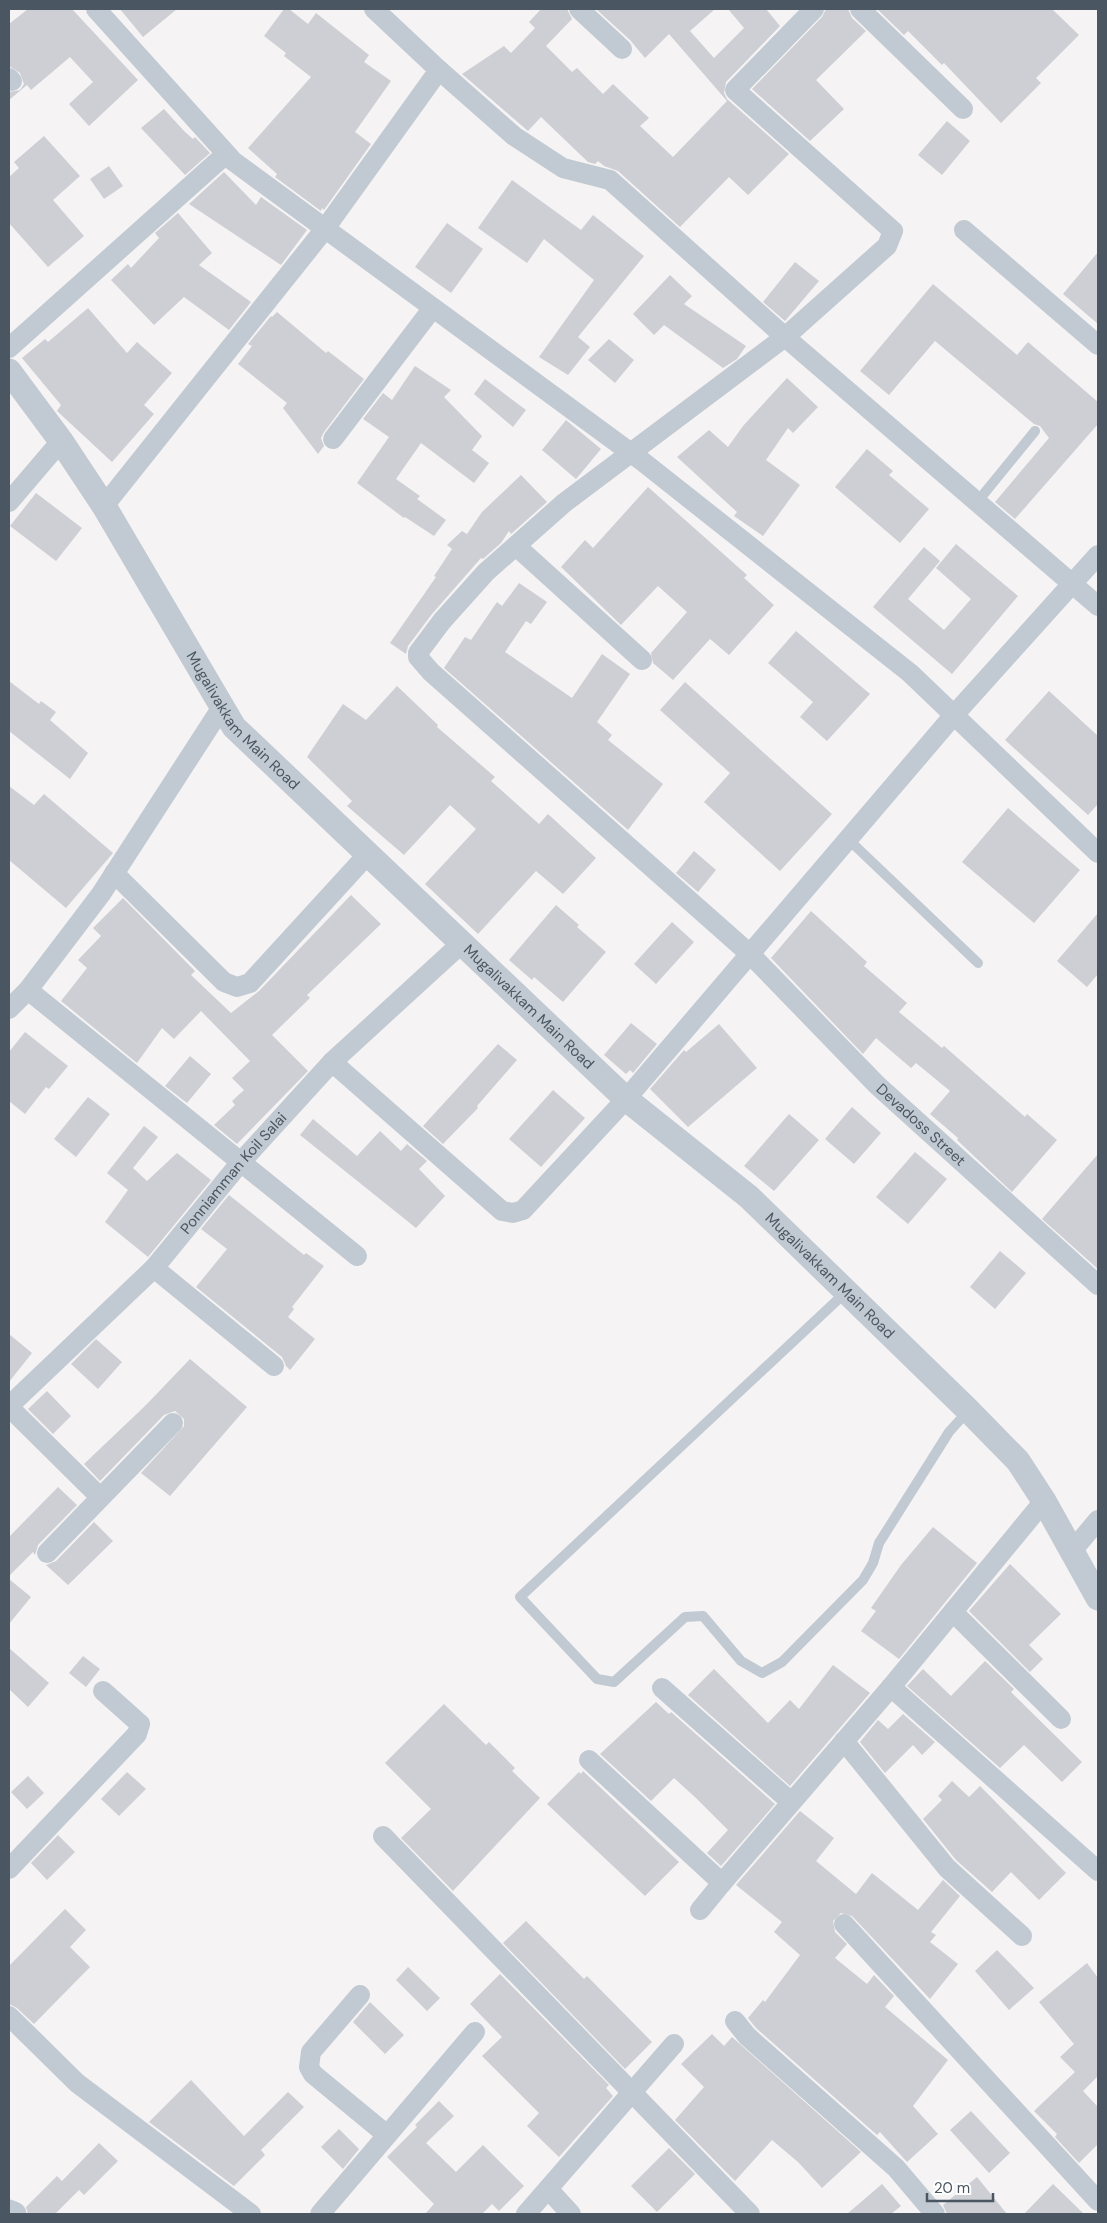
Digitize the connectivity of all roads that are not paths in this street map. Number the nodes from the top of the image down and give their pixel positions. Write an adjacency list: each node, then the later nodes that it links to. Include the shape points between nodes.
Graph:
1 (96, 9): 9 (street)
2 (374, 9): 7 (street)
3 (579, 9): 6 (street)
4 (814, 9): 13 (street, via 735,90 893,231 887,246)
5 (860, 9): 8 (street)
6 (622, 49)
7 (439, 70): 10 (street); 13 (street, via 514,136 563,168 610,180)
8 (963, 109)
9 (226, 154): 10 (street); 15 (street)
10 (324, 230): 12 (street); 23 (street)
11 (964, 230): 14 (street)
12 (432, 308): 18 (street); 20 (street)
13 (785, 337): 20 (street); 21 (street)
14 (1098, 345)
15 (9, 348)
16 (9, 371): 19 (street, Mugalivakkam Main Road)
17 (1035, 431): 21 (lane)
18 (333, 439)
19 (62, 441): 22 (street); 23 (street, Mugalivakkam Main Road)
20 (632, 454): 24 (street, via 564,503); 30 (street, via 910,674)
21 (978, 501): 26 (street)
22 (9, 502)
23 (104, 506): 29 (street, Mugalivakkam Main Road)
24 (516, 546): 28 (street); 36 (street, Devadoss Street, via 486,572 442,621 418,657 431,672)
25 (1098, 555): 26 (street)
26 (1074, 583): 27 (street); 30 (street)
27 (1098, 606)
28 (642, 660)
29 (222, 707): 33 (street, Mugalivakkam Main Road, via 234,727); 34 (street)
30 (954, 715): 31 (street); 32 (street)
31 (849, 840): 36 (street); 37 (lane)
32 (1098, 853)
33 (368, 854): 34 (street, via 250,983 237,987 224,982); 35 (street, Mugalivakkam Main Road)
34 (114, 873): 38 (street)
35 (462, 943): 40 (street, Ponniamman Koil Salai); 41 (street, Mugalivakkam Main Road)
36 (751, 955): 41 (street); 45 (street, Devadoss Street, via 877,1085)
37 (978, 963)
38 (28, 990): 39 (street); 42 (street)
39 (9, 1008)
40 (332, 1062): 41 (street, via 502,1211 513,1213 523,1210); 42 (street, Ponniamman Koil Salai)
41 (626, 1099): 46 (street, Mugalivakkam Main Road, via 748,1197)
42 (240, 1163): 43 (street); 44 (street, Ponniamman Koil Salai)
43 (357, 1256)
44 (154, 1268): 47 (street); 48 (street, Ponniamman Koil Salai)
45 (1098, 1285)
46 (846, 1292): 49 (street, Mugalivakkam Main Road); 49 (lane, via 520,1597 597,1679 614,1682 684,1617 703,1616 742,1661 762,1673 782,1662 863,1580 879,1543 949,1432)
47 (274, 1366)
48 (9, 1406): 51 (street)
49 (968, 1410): 52 (street, Mugalivakkam Main Road, via 1018,1460)
50 (173, 1423): 51 (street)
51 (100, 1497): 55 (street)
52 (1044, 1501): 54 (street, Mugalivakkam Main Road); 57 (street)
53 (1098, 1520): 54 (street)
54 (1072, 1551): 56 (street, Mugalivakkam Main Road)
55 (47, 1553)
56 (1098, 1598)
57 (953, 1612): 58 (street); 61 (street)
58 (891, 1687): 62 (street); 67 (street)
59 (662, 1688): 64 (street)
60 (103, 1691): 66 (street, via 136,1718 140,1724 137,1734)
61 (1061, 1719)
62 (844, 1741): 64 (street); 71 (street, via 947,1868)
63 (589, 1760): 68 (street)
64 (791, 1802): 68 (street)
65 (383, 1836): 77 (street)
66 (9, 1870)
67 (1098, 1871)
68 (722, 1883): 69 (street)
69 (700, 1910)
70 (844, 1924): 80 (street)
71 (1022, 1936)
72 (360, 1995): 78 (street, via 311,2052 309,2067 313,2074)
73 (9, 2016): 83 (street, via 77,2083)
74 (736, 2020): 88 (street, via 747,2036 896,2168)
75 (475, 2032): 78 (street)
76 (674, 2044): 77 (street)
77 (633, 2093): 79 (street); 87 (street)
78 (387, 2135): 84 (street)
79 (548, 2189): 85 (street); 86 (street)
80 (1098, 2202)
81 (9, 2212): 82 (street)
82 (14, 2214)
83 (251, 2214)
84 (320, 2214)
85 (526, 2214)
86 (571, 2214)
87 (750, 2214)
88 (935, 2214)

